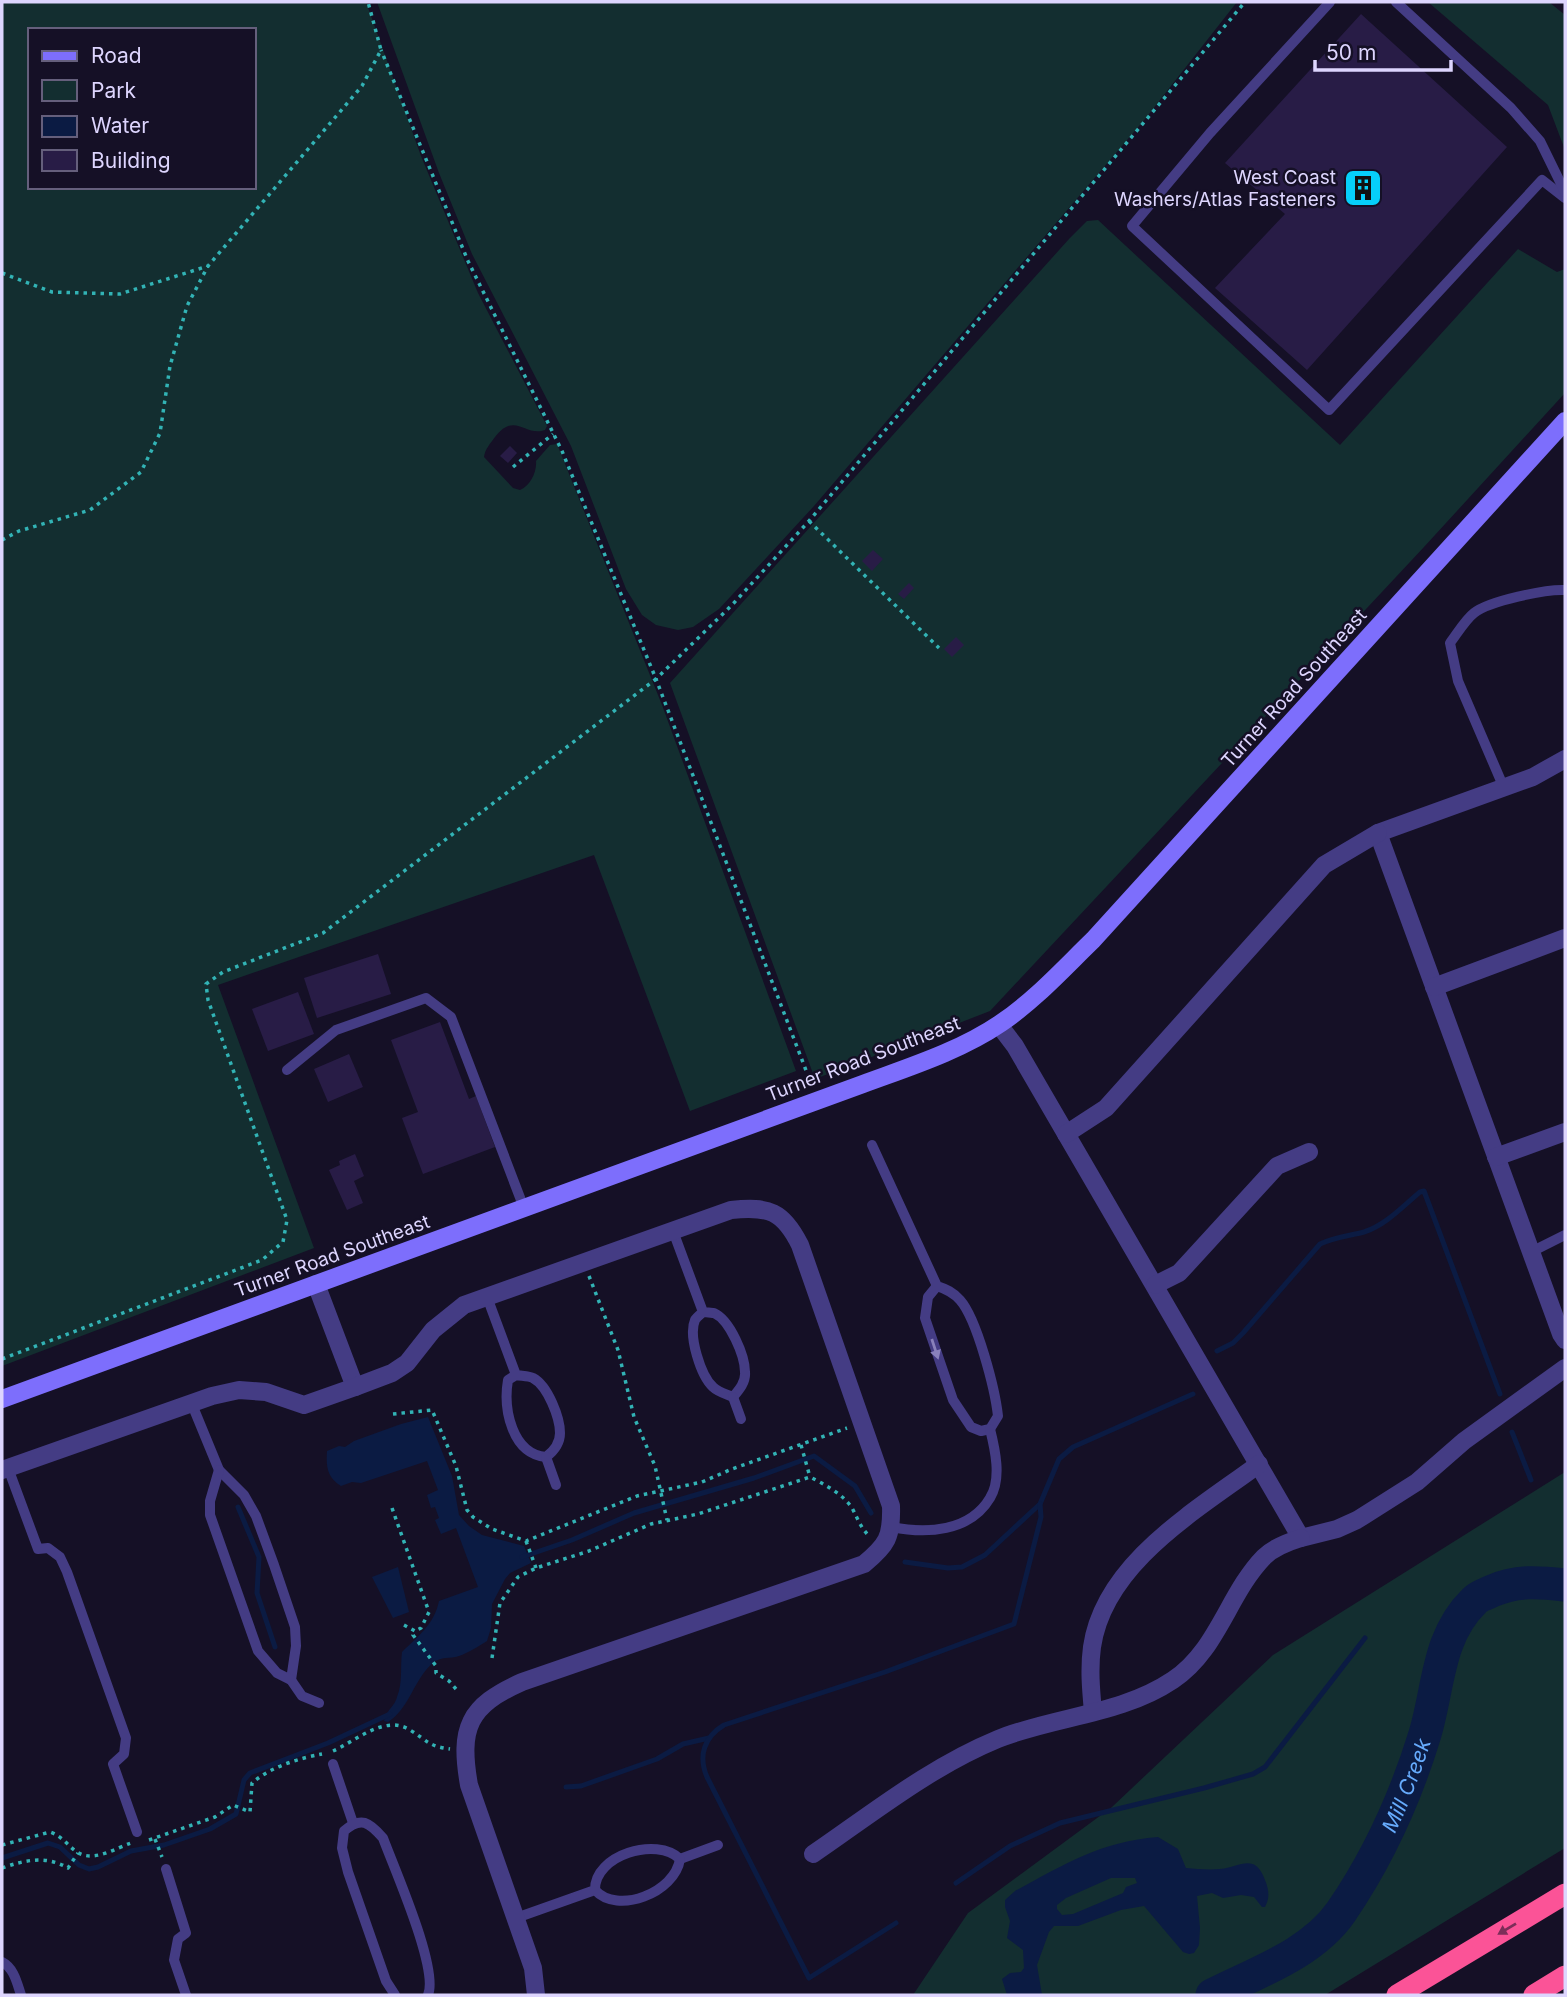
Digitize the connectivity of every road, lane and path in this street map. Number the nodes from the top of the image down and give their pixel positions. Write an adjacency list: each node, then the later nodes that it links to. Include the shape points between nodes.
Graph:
1 (368, 2): 5 (path)
2 (1245, 2): 13 (path)
3 (1330, 2): 7 (lane, via 1132,226 1329,410 1542,180)
4 (1396, 2): 6 (lane, via 1511,108 1540,141)
5 (381, 50): 8 (path, via 362,86); 11 (path, via 468,261)
6 (1565, 192)
7 (1565, 198)
8 (208, 266): 9 (path, via 120,294 52,292); 14 (path, via 187,306 170,366 160,433 141,472 90,510)
9 (2, 273)
10 (1565, 421): 23 (main road, Turner Road Southeast, via 1093,940)
11 (553, 434): 12 (path); 17 (path)
12 (513, 467)
13 (808, 521): 16 (path); 17 (path)
14 (2, 540)
15 (1565, 590): 19 (lane, via 1552,589 1475,612 1450,643 1458,681)
16 (939, 648)
17 (656, 679): 25 (path); 42 (path, via 323,933 223,972 206,984 287,1220 283,1242 262,1260)
18 (1565, 759): 19 (street)
19 (1504, 788): 20 (street)
20 (1378, 833): 22 (street); 27 (street, via 1324,865 1106,1108)
21 (1565, 938): 22 (street)
22 (1434, 987): 30 (street)
23 (999, 1025): 25 (main road, Turner Road Southeast, via 922,1062); 27 (street)
24 (287, 1069): 31 (lane, via 336,1030 426,998 451,1017)
25 (818, 1101): 31 (main road, Turner Road Southeast)
26 (1565, 1132): 30 (street)
27 (1066, 1134): 37 (street)
28 (872, 1145): 38 (lane)
29 (1309, 1152): 37 (street, via 1278,1166 1179,1273)
30 (1496, 1157): 34 (street)
31 (524, 1208): 36 (main road, Turner Road Southeast)
32 (673, 1230): 35 (street); 40 (lane); 51 (street, via 731,1210 751,1208 774,1213 790,1225)
33 (1565, 1235): 34 (lane)
34 (1531, 1252): 41 (street)
35 (584, 1262): 39 (street); 60 (path, via 618,1350 634,1417 655,1466)
36 (316, 1284): 45 (street); 47 (main road, Turner Road Southeast)
37 (1155, 1285): 55 (street)
38 (937, 1286): 52 (lane, via 962,1301 976,1335 998,1416); 52 (lane, one-way to 52, via 928,1297 925,1318 953,1400 971,1427)
39 (487, 1297): 44 (lane); 45 (street, via 446,1317 393,1373)
40 (703, 1312): 46 (lane, via 693,1330 705,1378 716,1390); 46 (lane, via 714,1313 727,1324 739,1347 746,1373)
41 (1565, 1340)
42 (2, 1359)
43 (1565, 1368): 64 (street, via 1464,1441 1417,1482 1357,1520)
44 (516, 1375): 54 (lane, via 508,1380 506,1393 514,1432 523,1448); 54 (lane, via 534,1378 556,1412 561,1435)
45 (355, 1387): 48 (street, via 304,1405 266,1392 239,1390)
46 (733, 1397): 50 (lane)
47 (2, 1399)
48 (191, 1402): 56 (street); 57 (lane)
49 (393, 1414): 65 (path, via 432,1410 456,1466 467,1510 492,1529)
50 (741, 1419)
51 (862, 1422): 53 (path); 63 (street, via 891,1506)
52 (990, 1429): 63 (lane, via 997,1472 991,1498 953,1528 914,1531)
53 (801, 1444): 58 (path); 60 (path, via 716,1478)
54 (546, 1457): 59 (lane)
55 (1259, 1464): 64 (street); 74 (street, via 1151,1545 1128,1570 1100,1619 1092,1645)
56 (5, 1469): 78 (lane, via 38,1549 48,1548 60,1557 67,1572 126,1738 124,1754 113,1764)
57 (219, 1470): 71 (lane, via 244,1495 256,1516 295,1627); 71 (lane, via 210,1501 216,1535 258,1651 277,1673)
58 (810, 1477): 62 (path); 66 (path, via 847,1502)
59 (556, 1485)
60 (660, 1492): 62 (path); 65 (path, via 615,1504)
61 (392, 1508): 69 (path, via 429,1612)
62 (667, 1520): 67 (path)
63 (892, 1527): 66 (street)
64 (1301, 1538): 74 (street, via 1265,1555 1214,1636 1176,1678 1134,1701)
65 (526, 1541): 67 (path)
66 (881, 1548): 75 (street, via 864,1564 503,1690 473,1716)
67 (536, 1568): 70 (path, via 518,1577 500,1603)
68 (404, 1625): 69 (path)
69 (417, 1631): 72 (path, via 413,1635 436,1666 436,1673)
70 (492, 1658)
71 (290, 1680): 73 (lane, via 302,1696)
72 (456, 1689)
73 (319, 1703)
74 (1093, 1712): 84 (street, via 1022,1731 956,1758)
75 (465, 1750): 79 (path, via 433,1746 398,1726 372,1730 334,1750 260,1776 252,1783 250,1812 233,1805 215,1817); 90 (street, via 469,1785)
76 (333, 1764): 77 (lane)
77 (353, 1823): 95 (lane, via 344,1831 342,1848 386,1981); 96 (lane, via 374,1827 383,1838 427,1959 432,1987)
78 (137, 1838): 79 (path); 82 (path, via 98,1855)
79 (155, 1839): 83 (path)
80 (2, 1845): 82 (path, via 50,1832)
81 (718, 1845): 85 (lane)
82 (78, 1853): 86 (path, via 68,1868 41,1859)
83 (161, 1854)
84 (813, 1854)
85 (680, 1859): 88 (lane, via 673,1878 648,1895 610,1899); 88 (lane, via 664,1850 629,1853 600,1872)
86 (2, 1868)
87 (166, 1869): 94 (lane, via 186,1933 178,1939 174,1960)
88 (595, 1890): 90 (lane)
89 (1565, 1894): 98 (highway, one-way to 98)
90 (516, 1918): 97 (street, via 533,1968)
91 (2, 1962): 93 (lane, via 14,1975)
92 (1565, 1976): 99 (highway)
93 (21, 1995)
94 (186, 1995)
95 (395, 1995)
96 (428, 1995)
97 (536, 1995)
98 (1397, 1995)
99 (1534, 1995)

